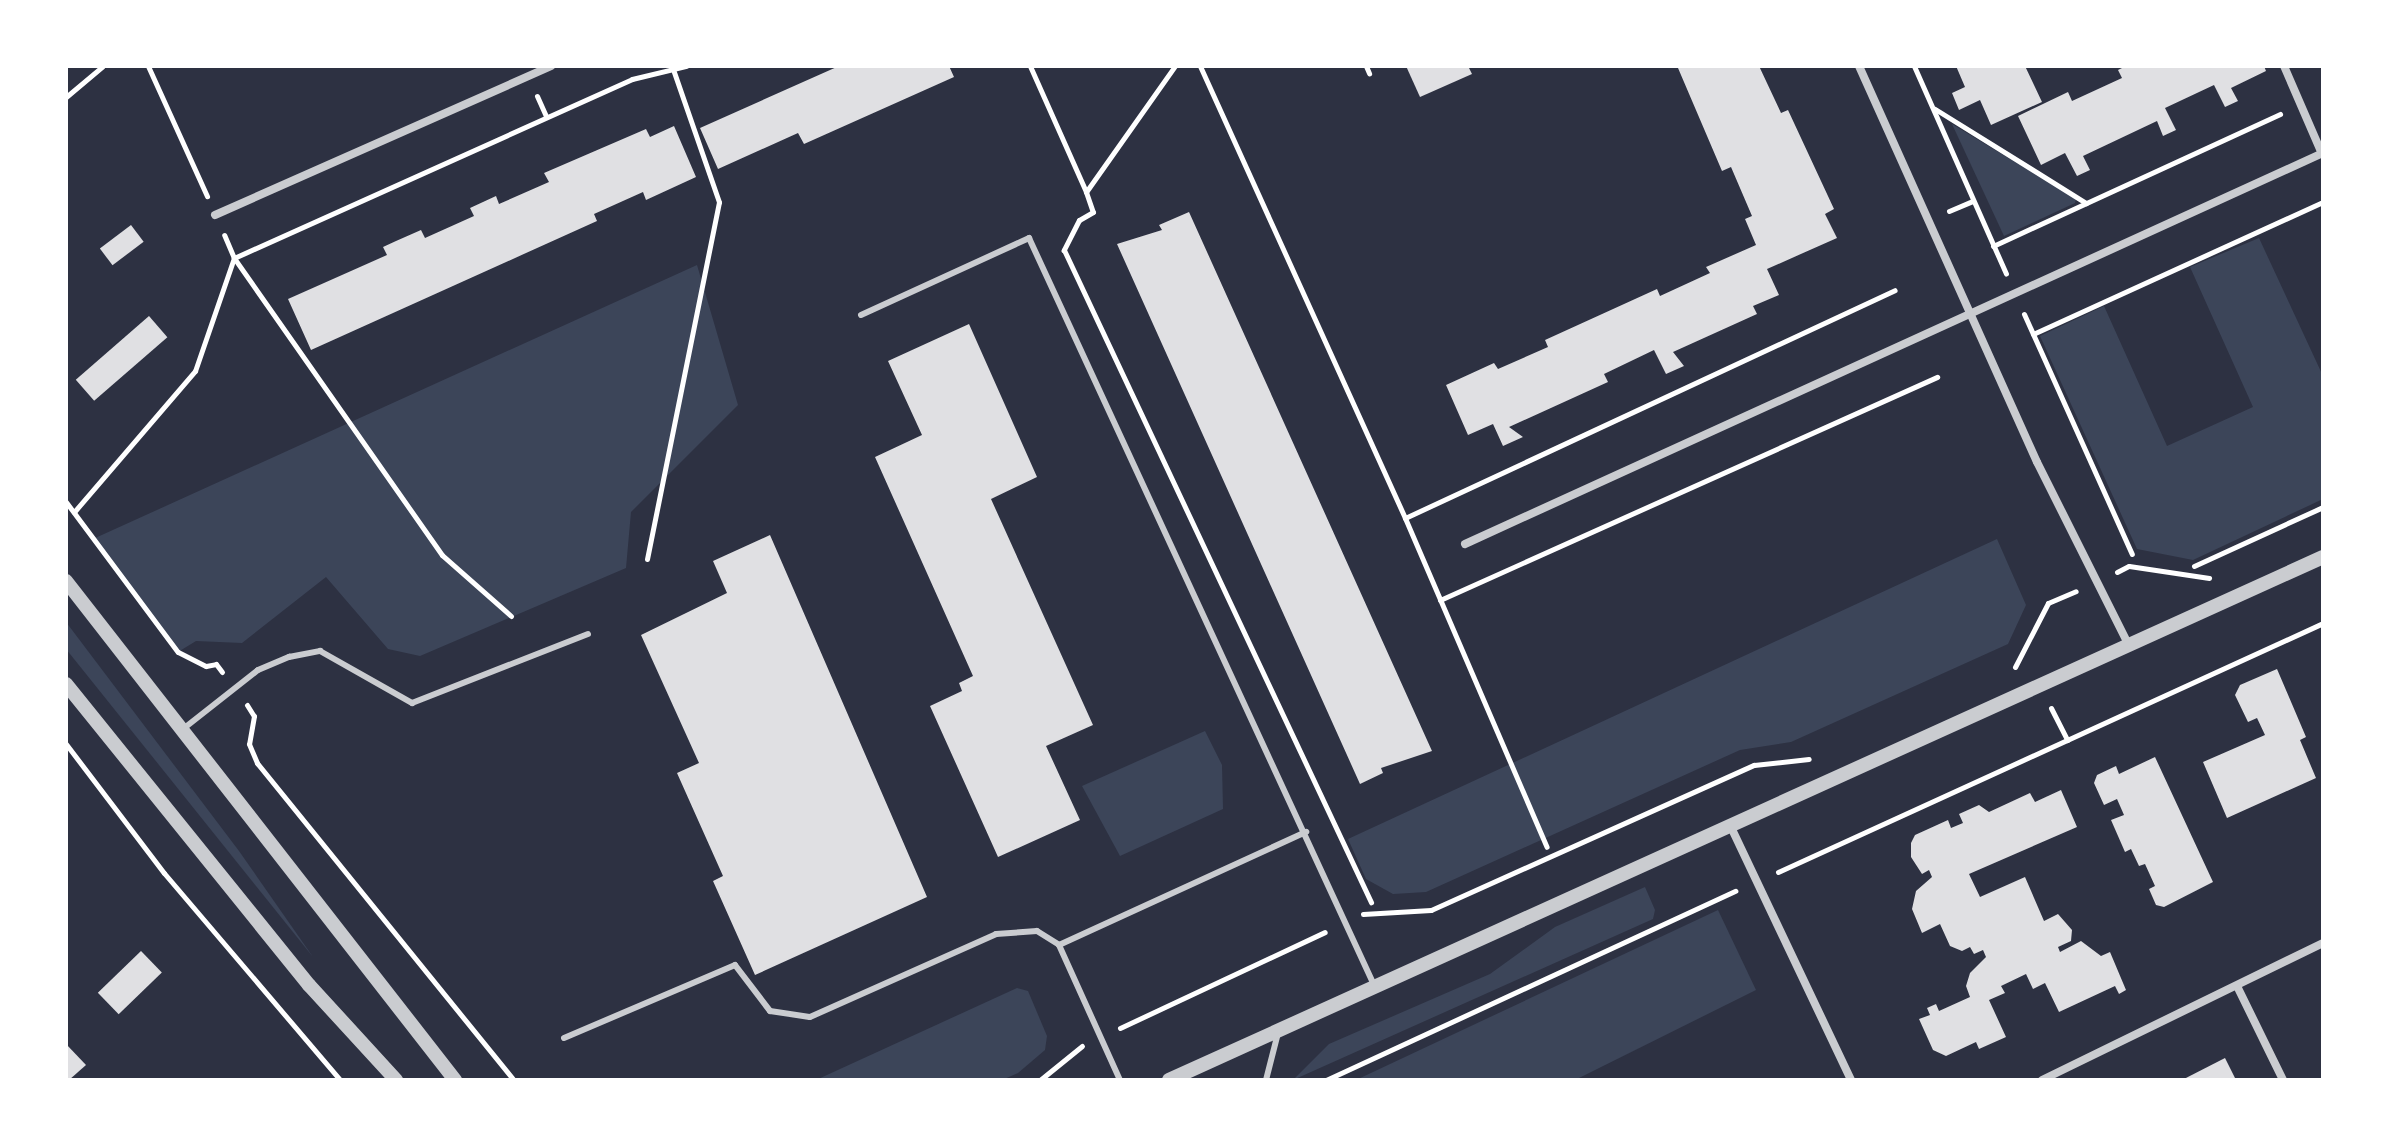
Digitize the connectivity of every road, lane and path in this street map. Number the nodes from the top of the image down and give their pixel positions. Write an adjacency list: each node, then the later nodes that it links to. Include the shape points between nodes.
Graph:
1 (103, 66): 15 (path)
2 (148, 66): 24 (path)
3 (551, 66): 24 (street)
4 (686, 66): 12 (path)
5 (1030, 66): 20 (path)
6 (1175, 66): 20 (path)
7 (1200, 66): 38 (path)
8 (1366, 66): 13 (path)
9 (1859, 66): 31 (street)
10 (1914, 66): 17 (path)
11 (2284, 66): 16 (street)
12 (674, 72): 18 (path, via 632,79); 42 (path, via 719,202)
13 (1369, 73)
14 (535, 92): 18 (path)
15 (66, 97)
16 (2301, 105): 19 (street); 23 (path)
17 (1932, 107): 21 (path); 23 (path)
18 (546, 116): 27 (path)
19 (2323, 154): 31 (street)
20 (1086, 192): 69 (path, via 1093,212 1079,220 1064,250)
21 (1973, 201): 25 (path); 26 (path)
22 (2323, 202): 33 (path)
23 (2087, 203): 26 (path)
24 (215, 215): 27 (path)
25 (1941, 215)
26 (1993, 246): 28 (path)
27 (234, 258): 37 (path, via 195,371); 49 (path, via 442,555)
28 (2006, 275)
29 (1895, 290): 38 (path)
30 (2024, 313): 33 (path)
31 (1969, 314): 39 (street); 53 (street)
32 (861, 315): 65 (lane, via 1029,238)
33 (2033, 334): 40 (path)
34 (1937, 377): 48 (path)
35 (66, 502): 37 (path)
36 (2323, 507): 44 (path)
37 (74, 512): 58 (path, via 178,652 197,663 216,664)
38 (1405, 518): 48 (path)
39 (1465, 544)
40 (2132, 554)
41 (2323, 557): 53 (street)
42 (647, 559)
43 (2129, 566): 45 (path, via 2207,579)
44 (2194, 566)
45 (2221, 573)
46 (66, 581): 60 (street)
47 (2074, 592): 54 (path, via 2048,603)
48 (1440, 600): 66 (path)
49 (511, 616)
50 (2323, 623): 61 (path)
51 (588, 634): 58 (lane, via 412,703 320,651 279,661)
52 (2021, 643): 54 (path)
53 (2128, 644): 64 (street)
54 (2024, 650): 55 (path); 56 (path, via 2016,667)
55 (2030, 665)
56 (2001, 673)
57 (66, 684): 81 (street, via 290,961)
58 (234, 688): 60 (lane); 83 (path, via 254,716 249,744 257,763)
59 (2048, 703): 61 (path)
60 (183, 729): 82 (street)
61 (2067, 740): 67 (path)
62 (66, 744): 80 (path, via 164,873)
63 (1811, 759): 70 (path, via 1754,765 1431,910)
64 (1730, 825): 75 (street); 89 (street)
65 (1306, 832): 73 (lane); 75 (lane)
66 (1547, 847)
67 (1772, 874)
68 (1740, 889): 88 (path)
69 (1371, 902)
70 (1366, 913)
71 (1326, 931): 76 (path)
72 (2323, 943): 74 (street)
73 (1059, 945): 78 (lane, via 1037,931 996,934 810,1017 770,1011 735,965); 85 (lane)
74 (2237, 986): 90 (street); 91 (street)
75 (1375, 987): 77 (street)
76 (1121, 1027)
77 (1279, 1031): 86 (street); 87 (lane)
78 (564, 1038)
79 (1083, 1045): 84 (path)
80 (340, 1080)
81 (396, 1080)
82 (455, 1080)
83 (514, 1080)
84 (1040, 1080)
85 (1120, 1080)
86 (1169, 1080)
87 (1266, 1080)
88 (1326, 1080)
89 (1851, 1080)
90 (2042, 1080)
91 (2283, 1080)

